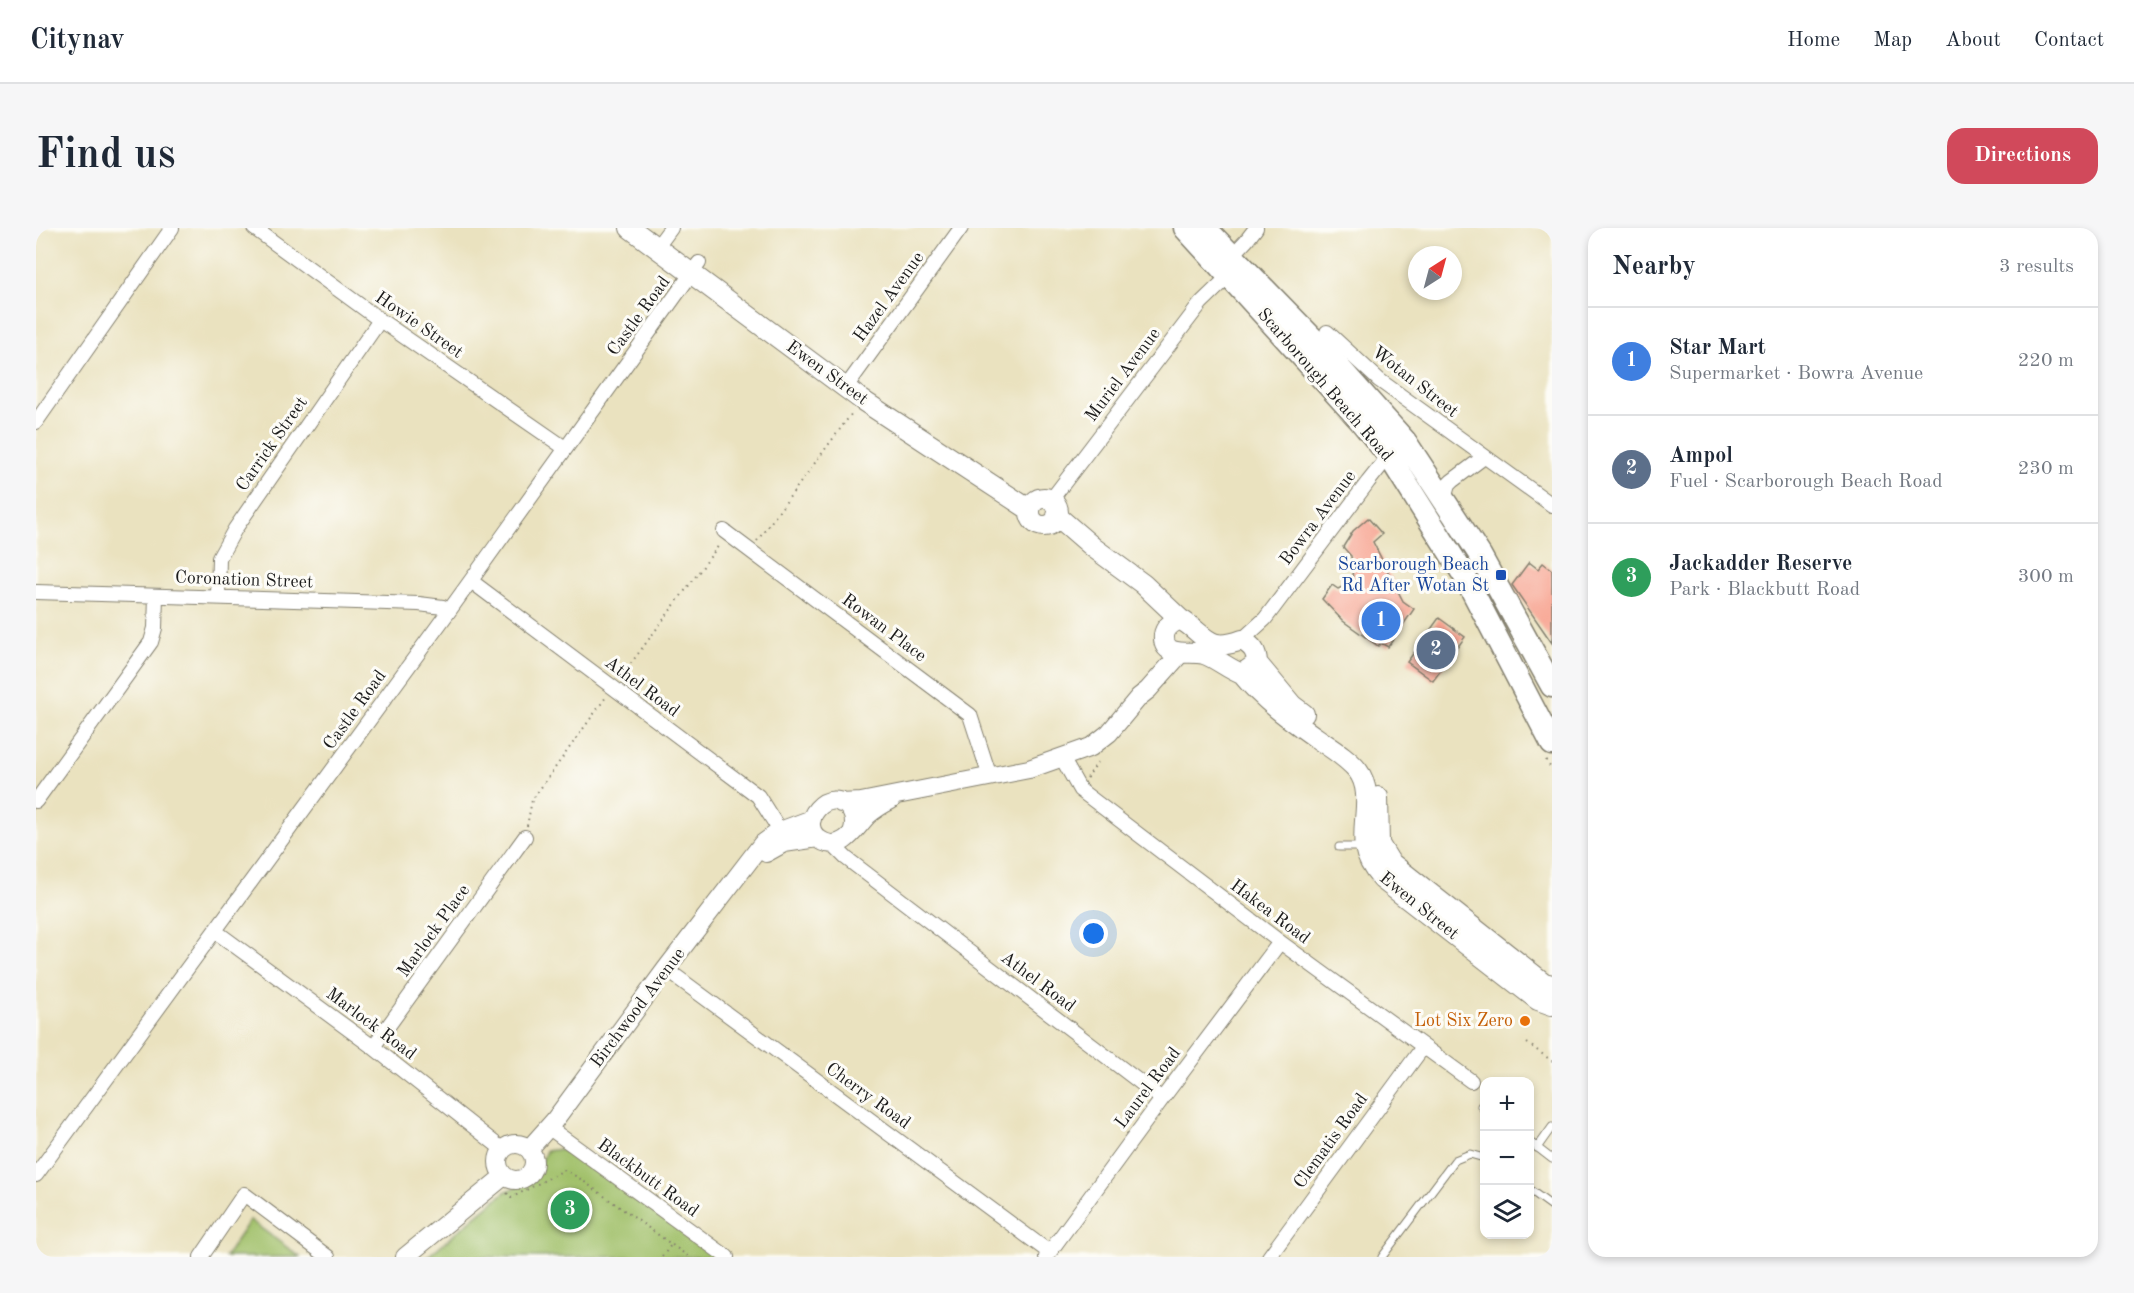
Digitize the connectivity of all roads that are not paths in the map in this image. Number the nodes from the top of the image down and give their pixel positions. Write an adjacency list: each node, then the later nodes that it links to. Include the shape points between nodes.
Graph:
1 (172, 228): 14 (street)
2 (254, 228): 11 (street, Howie Street)
3 (630, 228): 8 (main road, Ewen Street)
4 (961, 228): 13 (street, Hazel Avenue)
5 (1185, 228): 9 (main road, Scarborough Beach Road)
6 (1205, 228): 9 (main road, Scarborough Beach Road)
7 (1256, 228): 9 (street, Muriel Avenue)
8 (660, 235): 10 (main road, Ewen Street)
9 (1227, 266): 16 (main road, Scarborough Beach Road, via 1359,418); 20 (street, Muriel Avenue)
10 (696, 268): 13 (main road, Ewen Street); 15 (street, Castle Road)
11 (380, 320): 15 (street, Howie Street); 25 (street, Carrick Street, via 234,529 219,558)
12 (1327, 332): 17 (street, Wotan Street, via 1378,380)
13 (849, 383): 20 (main road, Ewen Street); 20 (main road, Ewen Street, via 862,400)
14 (36, 422)
15 (566, 448): 22 (street, Castle Road)
16 (1397, 448): 18 (main road, Scarborough Beach Road); 28 (street, Bowra Avenue); 33 (main road, Scarborough Beach Road)
17 (1484, 457): 18 (street, via 1448,485); 19 (street, Wotan Street)
18 (1444, 500): 32 (main road, Scarborough Beach Road, via 1480,555)
19 (1552, 505)
20 (1044, 510): 27 (main road, Ewen Street, via 1143,584); 30 (main road, Ewen Street, via 1155,611)
21 (724, 531): 35 (street, Rowan Place, via 970,715)
22 (471, 581): 26 (street, Castle Road); 40 (street, Athel Road, via 758,796)
23 (36, 592): 24 (street, Coronation Street)
24 (156, 596): 25 (street, Coronation Street); 37 (street, via 152,642)
25 (218, 597): 26 (street, Coronation Street, via 419,604)
26 (449, 611): 48 (street, Castle Road)
27 (1180, 619): 29 (main road, Ewen Street, via 1211,644 1226,646); 30 (main road, via 1169,625)
28 (1265, 619): 29 (street, Bowra Avenue); 31 (street, Bowra Avenue)
29 (1242, 640): 31 (main road, Ewen Street, via 1250,644)
30 (1170, 644): 31 (main road, Ewen Street, via 1202,653 1231,670); 34 (street, Birchwood Avenue, via 1148,690 1109,733 1091,747)
31 (1252, 663): 44 (main road, Ewen Street, via 1250,683 1357,770 1365,785)
32 (1550, 682)
33 (1552, 744)
34 (1062, 758): 35 (street, Birchwood Avenue); 49 (street, Hakea Road, via 1080,790)
35 (990, 777): 36 (street, Birchwood Avenue)
36 (902, 794): 38 (street, Birchwood Avenue); 41 (street, Birchwood Avenue, via 879,806)
37 (36, 801)
38 (841, 803): 39 (street, Birchwood Avenue, via 822,804); 41 (street, via 854,817)
39 (812, 819): 40 (street, Birchwood Avenue); 43 (street, via 812,828)
40 (780, 831): 46 (street, Birchwood Avenue, via 762,844)
41 (851, 834): 43 (street, Birchwood Avenue, via 839,843); 47 (street, Athel Road, via 852,849)
42 (525, 837): 54 (street, Marlock Place)
43 (825, 841): 46 (street, Birchwood Avenue, via 784,843); 47 (street, Athel Road)
44 (1372, 846): 45 (lane); 51 (main road, Ewen Street, via 1373,869 1382,879)
45 (1339, 847)
46 (746, 866): 50 (street, Birchwood Avenue)
47 (864, 872): 57 (street, Athel Road)
48 (215, 930): 54 (street, Marlock Road); 66 (street, Castle Road)
49 (1280, 942): 55 (street, Hakea Road); 57 (street, Laurel Road)
50 (666, 969): 58 (street, Birchwood Avenue); 70 (street, Cherry Road)
51 (1515, 972): 52 (main road, Ewen Street); 53 (main road, Ewen Street, via 1538,1000)
52 (1552, 985)
53 (1552, 1005)
54 (373, 1047): 62 (street, Marlock Road)
55 (1423, 1047): 56 (street, Hakea Road); 75 (street, Clematis Road)
56 (1471, 1081)
57 (1161, 1099): 70 (street, Laurel Road)
58 (548, 1127): 63 (street, Birchwood Avenue); 74 (street, Blackbutt Road)
59 (1552, 1127): 61 (lane)
60 (1534, 1145): 61 (lane)
61 (1537, 1148): 65 (lane)
62 (502, 1149): 63 (street, via 518,1143); 67 (street, via 497,1160)
63 (529, 1149): 67 (street, via 533,1166 528,1176)
64 (1480, 1157): 76 (lane, via 1470,1154 1455,1160)
65 (1552, 1159)
66 (36, 1175)
67 (501, 1179): 73 (street)
68 (1534, 1193): 69 (lane)
69 (1552, 1206)
70 (1047, 1255)
71 (201, 1257): 72 (street, via 244,1194)
72 (328, 1257)
73 (405, 1257)
74 (728, 1257)
75 (1269, 1257)
76 (1382, 1257)

